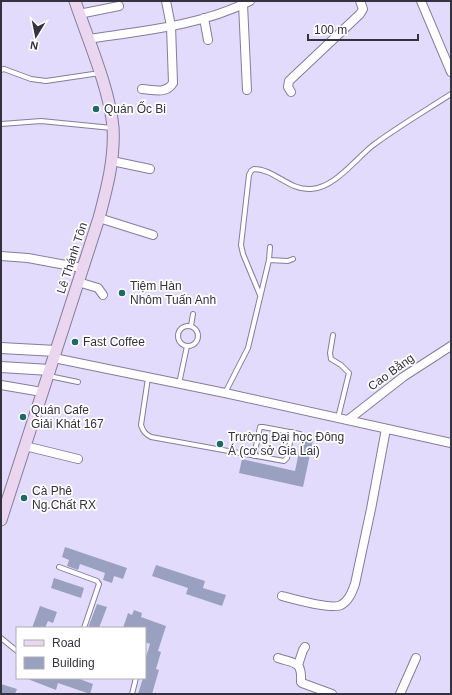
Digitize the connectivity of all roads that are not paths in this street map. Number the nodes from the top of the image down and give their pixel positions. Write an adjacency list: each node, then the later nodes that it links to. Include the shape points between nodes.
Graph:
1 (75, 1): 7 (main road, Lê Thánh Tôn)
2 (166, 1): 9 (street)
3 (360, 1): 17 (street, via 363,9 360,14 289,81 288,87)
4 (421, 1): 13 (street)
5 (247, 3): 8 (street); 16 (street)
6 (119, 6): 7 (street)
7 (79, 14): 10 (main road, Lê Thánh Tôn)
8 (204, 18): 9 (street); 11 (street)
9 (171, 26): 10 (street); 15 (street, via 173,83 166,90)
10 (88, 39): 14 (main road, Lê Thánh Tôn)
11 (208, 40)
12 (1, 70): 14 (lane, via 46,82)
13 (451, 72)
14 (100, 73): 20 (main road, Lê Thánh Tôn)
15 (142, 89)
16 (247, 90)
17 (291, 92)
18 (451, 94): 32 (lane, via 372,146 322,187 309,190 262,170 251,171 245,197 241,245)
19 (1, 124): 20 (lane, via 41,121)
20 (113, 128): 21 (main road, Lê Thánh Tôn)
21 (112, 161): 22 (street); 23 (main road, Lê Thánh Tôn)
22 (150, 169)
23 (99, 218): 24 (street); 29 (main road, Lê Thánh Tôn)
24 (152, 235)
25 (270, 247): 28 (lane)
26 (1, 256): 29 (street)
27 (293, 259): 28 (lane)
28 (269, 260): 32 (lane)
29 (82, 268): 30 (main road, Lê Thánh Tôn)
30 (78, 282): 31 (street, via 98,288); 39 (main road, Lê Thánh Tôn)
31 (103, 295)
32 (260, 295): 47 (lane, via 248,348)
33 (193, 314): 34 (lane)
34 (190, 326): 36 (lane, via 183,327 178,334 180,341); 36 (lane, via 197,330 198,338 194,344)
35 (333, 335): 48 (lane, via 331,359 342,365 348,373)
36 (186, 346): 44 (lane)
37 (451, 346): 49 (street, Cao Bằng, via 403,377)
38 (1, 348): 39 (street)
39 (55, 354): 41 (main road, Lê Thánh Tôn); 42 (street)
40 (1, 367): 41 (street)
41 (48, 373): 43 (lane); 46 (main road, Lê Thánh Tôn)
42 (148, 378): 44 (street); 55 (lane, via 141,425 146,434)
43 (78, 382)
44 (179, 384): 47 (street)
45 (1, 385): 46 (street)
46 (42, 392): 54 (main road, Lê Thánh Tôn)
47 (225, 393): 48 (street)
48 (338, 418): 49 (street)
49 (348, 420): 50 (street)
50 (386, 429): 53 (street); 60 (street, via 370,517 351,596 337,607)
51 (292, 432): 52 (lane); 55 (lane, via 286,460); 55 (lane, via 260,427)
52 (300, 434)
53 (451, 443)
54 (25, 446): 56 (street); 57 (main road, Lê Thánh Tôn)
55 (254, 456)
56 (78, 459)
57 (3, 506): 58 (main road, Lê Thánh Tôn)
58 (1, 520)
59 (59, 567): 61 (lane, via 99,584)
60 (282, 596)
61 (84, 627)
62 (1, 638): 64 (lane)
63 (305, 647): 67 (street)
64 (16, 650)
65 (278, 658): 67 (street)
66 (416, 658): 71 (street)
67 (298, 665): 70 (street, via 302,670 302,683)
68 (136, 679): 69 (lane)
69 (132, 694)
70 (332, 694)
71 (400, 694)

